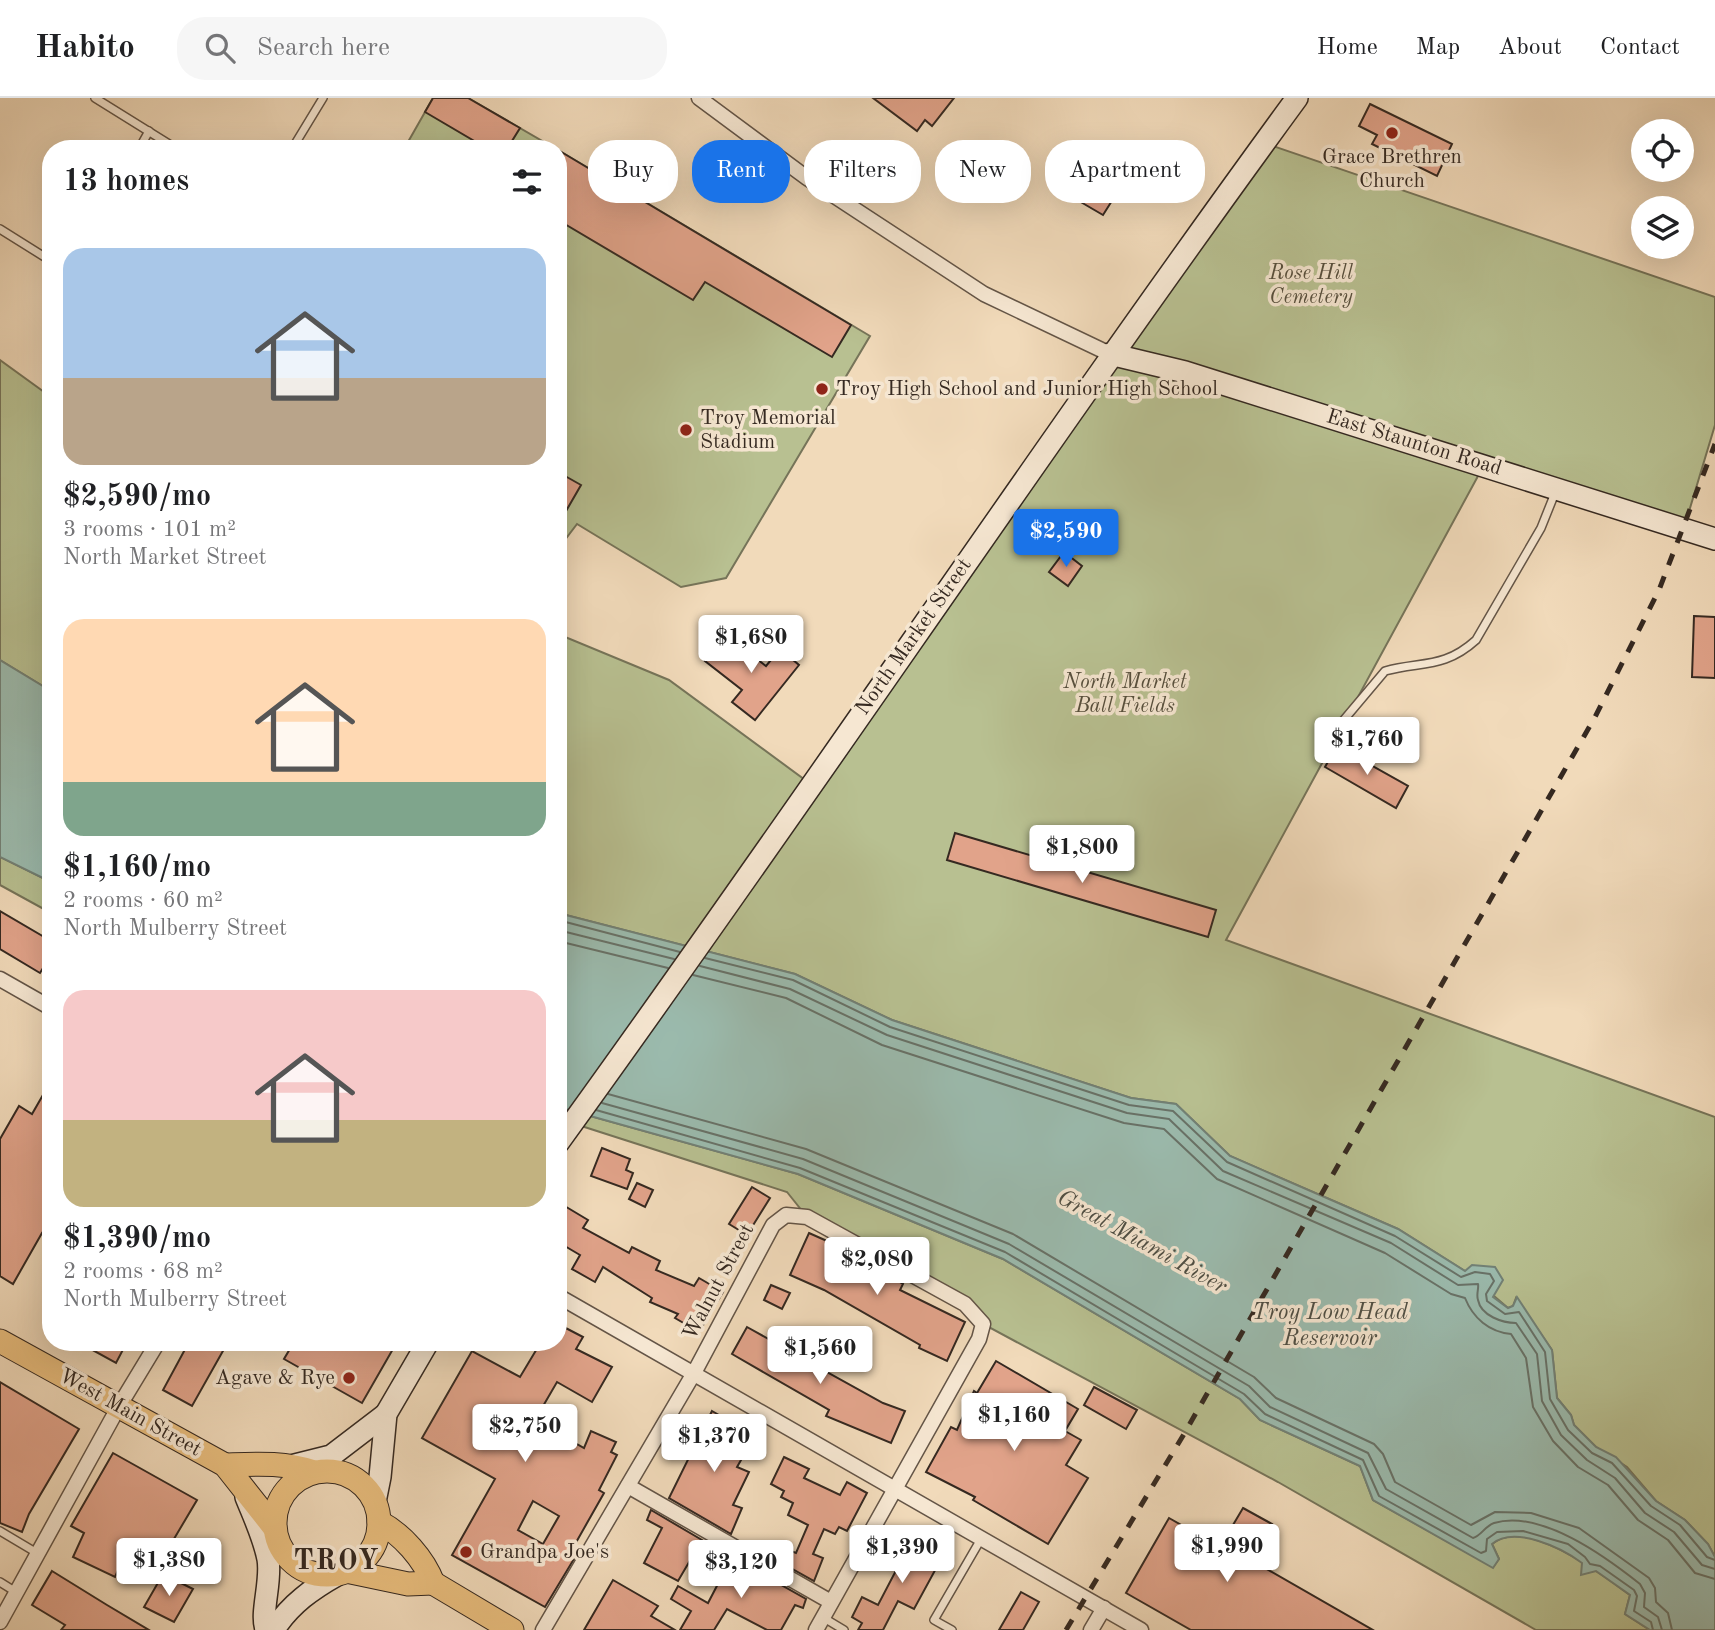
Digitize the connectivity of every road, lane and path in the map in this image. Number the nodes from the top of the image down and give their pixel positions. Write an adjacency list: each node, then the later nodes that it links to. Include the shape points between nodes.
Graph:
1 (95, 98): 5 (lane)
2 (323, 98): 8 (lane)
3 (699, 98): 11 (street, via 807,178 984,294)
4 (1297, 98): 11 (main road, North Market Street)
5 (149, 131): 6 (lane); 7 (lane)
6 (144, 140)
7 (163, 140)
8 (297, 140)
9 (0, 229): 10 (lane)
10 (42, 255)
11 (1110, 355): 12 (main road, East Staunton Road, via 1185,372); 17 (main road, North Market Street)
12 (1557, 489): 13 (main road, East Staunton Road); 14 (lane, via 1541,528 1476,640 1464,652 1434,665 1385,671)
13 (1715, 539)
14 (1326, 741)
15 (0, 979): 16 (street)
16 (42, 1003)
17 (567, 1130)
18 (567, 1301): 22 (street)
19 (0, 1341): 23 (main road, West Main Street)
20 (153, 1351): 23 (street)
21 (423, 1351): 24 (main road)
22 (694, 1373): 28 (street, Walnut Street); 30 (street); 30 (street, Walnut Street, via 773,1225 786,1215 807,1217 965,1304 982,1324 979,1339)
23 (118, 1408): 25 (main road, West Main Street); 35 (street)
24 (386, 1414): 26 (main road); 27 (main road)
25 (225, 1465): 26 (main road); 29 (main road)
26 (315, 1466): 31 (main road, via 352,1477 365,1488); 32 (main road, via 289,1486 278,1505)
27 (380, 1477): 31 (main road); 31 (main road)
28 (628, 1486): 41 (street); 47 (street, Walnut Street)
29 (242, 1487): 32 (main road); 37 (main road, via 262,1540)
30 (893, 1490): 34 (street); 41 (street)
31 (383, 1518): 36 (main road, via 363,1562); 39 (main road, via 428,1570)
32 (275, 1530): 36 (main road, via 287,1558 301,1569 318,1575); 37 (main road)
33 (0, 1531): 35 (lane)
34 (981, 1539): 42 (street); 49 (lane, via 934,1620)
35 (37, 1553): 40 (street)
36 (341, 1573): 39 (main road, via 408,1584); 45 (main road, via 315,1587 275,1628)
37 (269, 1575): 45 (main road, via 262,1620)
38 (0, 1582): 40 (lane)
39 (433, 1583): 46 (main road)
40 (16, 1592): 43 (street)
41 (831, 1602): 44 (street)
42 (1104, 1608): 50 (street); 51 (street)
43 (0, 1622)
44 (819, 1624): 48 (lane)
45 (266, 1630)
46 (512, 1630)
47 (543, 1630)
48 (844, 1630)
49 (952, 1630)
50 (1091, 1630)
51 (1141, 1630)

